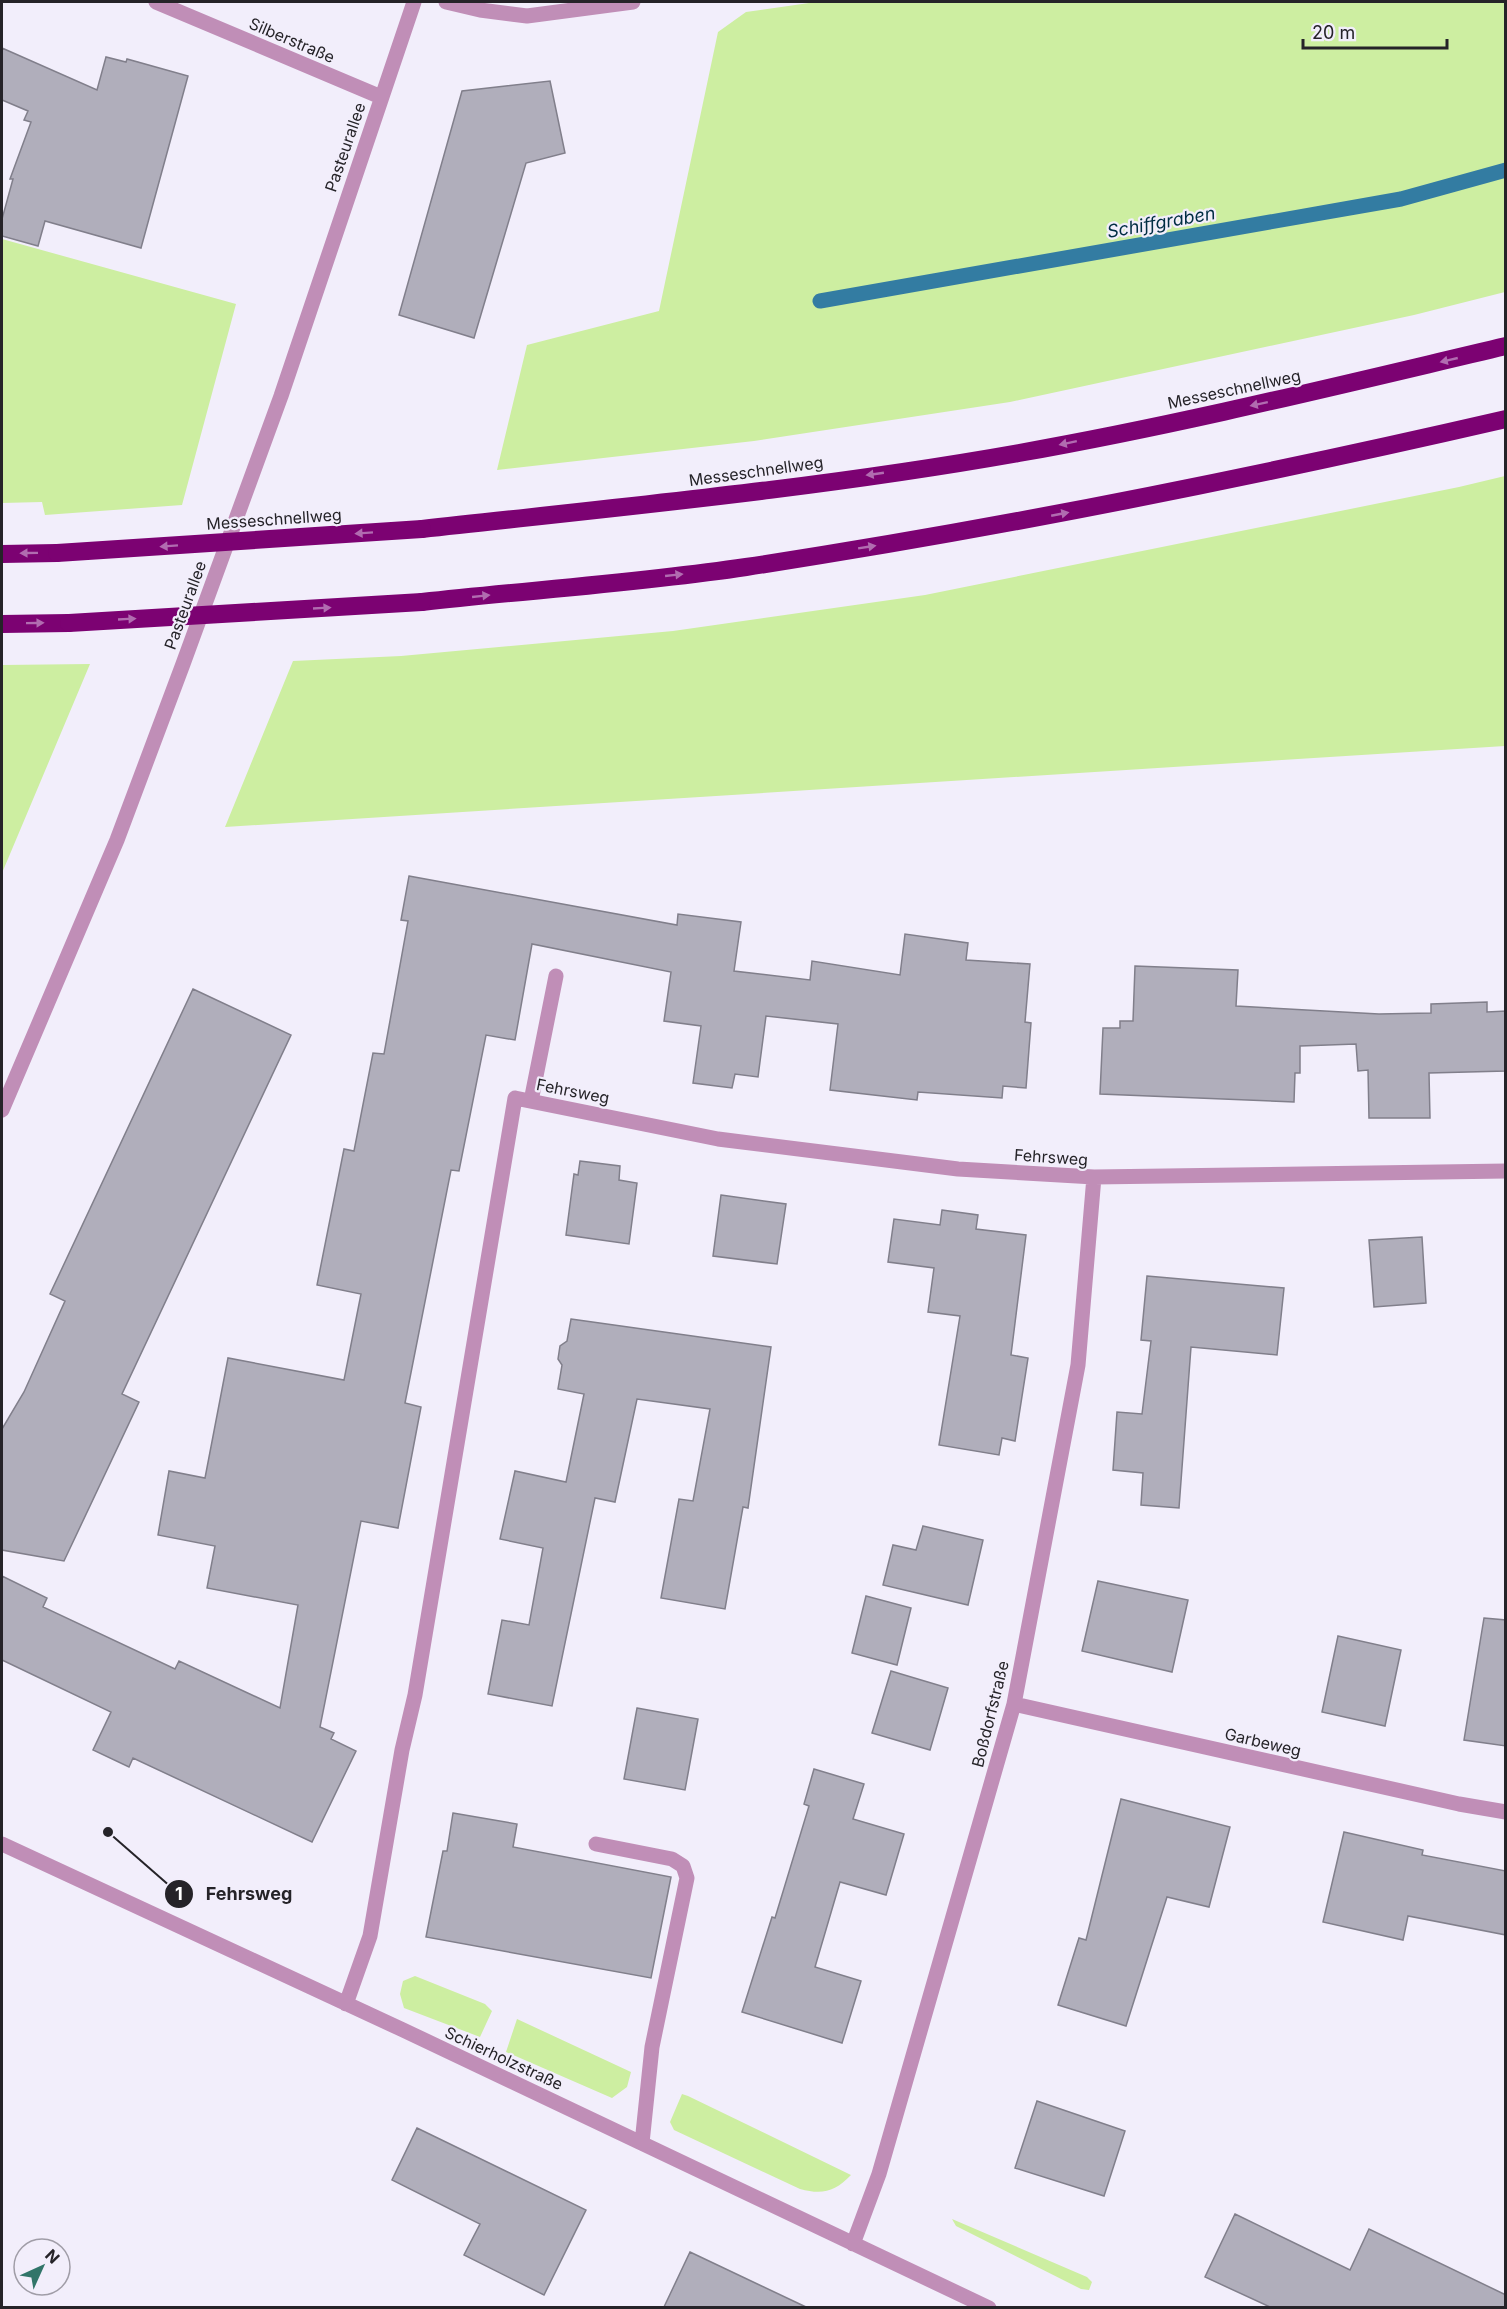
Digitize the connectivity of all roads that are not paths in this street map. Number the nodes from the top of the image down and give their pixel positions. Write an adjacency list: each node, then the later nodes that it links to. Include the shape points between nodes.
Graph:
1 (156, 2): 5 (street, Silberstraße)
2 (414, 2): 5 (street, Pasteurallee)
3 (446, 2): 4 (street, via 527,16)
4 (633, 2)
5 (381, 97): 12 (street, Pasteurallee, via 281,396 121,829)
6 (1506, 346): 8 (highway, Messeschnellweg, one-way to 8, bridge, via 1283,399 1019,453 736,494 422,529)
7 (1506, 419): 9 (highway, one-way to 7, bridge, via 422,602 744,567 1033,519 1304,465)
8 (2, 554)
9 (2, 624)
10 (556, 976): 11 (street)
11 (531, 1101): 14 (street, Fehrsweg, via 718,1139 958,1168); 19 (street, Fehrsweg, via 515,1098 415,1695 370,1936)
12 (2, 1110)
13 (1506, 1172): 14 (street, Fehrsweg)
14 (1094, 1178): 15 (street, Boßdorfstraße, via 1078,1365)
15 (1014, 1704): 16 (street, Garbeweg); 21 (street, Boßdorfstraße, via 879,2174)
16 (1506, 1812)
17 (2, 1844): 19 (street, Schierholzstraße)
18 (596, 1844): 20 (street, via 672,1859 683,1866 687,1878 652,2047)
19 (346, 2004): 20 (street, Schierholzstraße)
20 (642, 2143): 21 (street, Schierholzstraße)
21 (853, 2244): 22 (street, Schierholzstraße)
22 (989, 2307)

